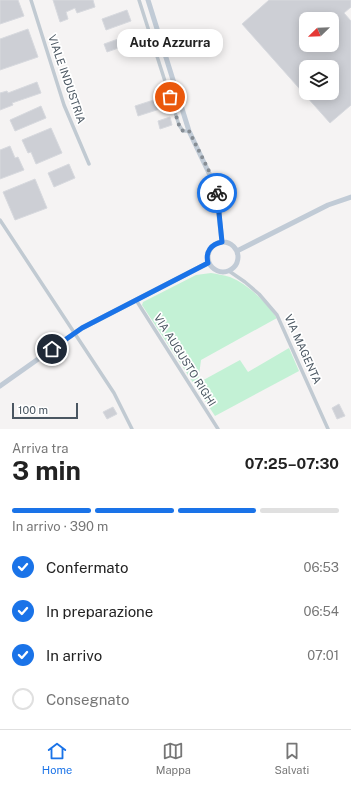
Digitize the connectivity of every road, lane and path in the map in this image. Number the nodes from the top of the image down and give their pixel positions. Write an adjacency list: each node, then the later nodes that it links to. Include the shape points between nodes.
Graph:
1 (31, 0): 5 (street, VIALE INDUSTRIA, via 64,105)
2 (139, 0): 4 (street, via 179,125 183,131)
3 (148, 0): 4 (street)
4 (189, 131): 8 (street, via 216,188)
5 (89, 164)
6 (351, 198): 9 (street, via 328,205)
7 (0, 220): 13 (street)
8 (222, 242): 9 (street, via 231,244); 10 (street, via 209,249)
9 (237, 251): 11 (street, via 238,261)
10 (208, 263): 11 (street, via 219,272); 12 (street)
11 (229, 271): 17 (street, VIA MAGENTA, via 259,294 277,315)
12 (136, 300): 13 (street); 16 (street, VIA AUGUSTO RIGHI)
13 (74, 333): 14 (street); 15 (street, via 114,393)
14 (0, 386)
15 (132, 429)
16 (218, 429)
17 (328, 429)

